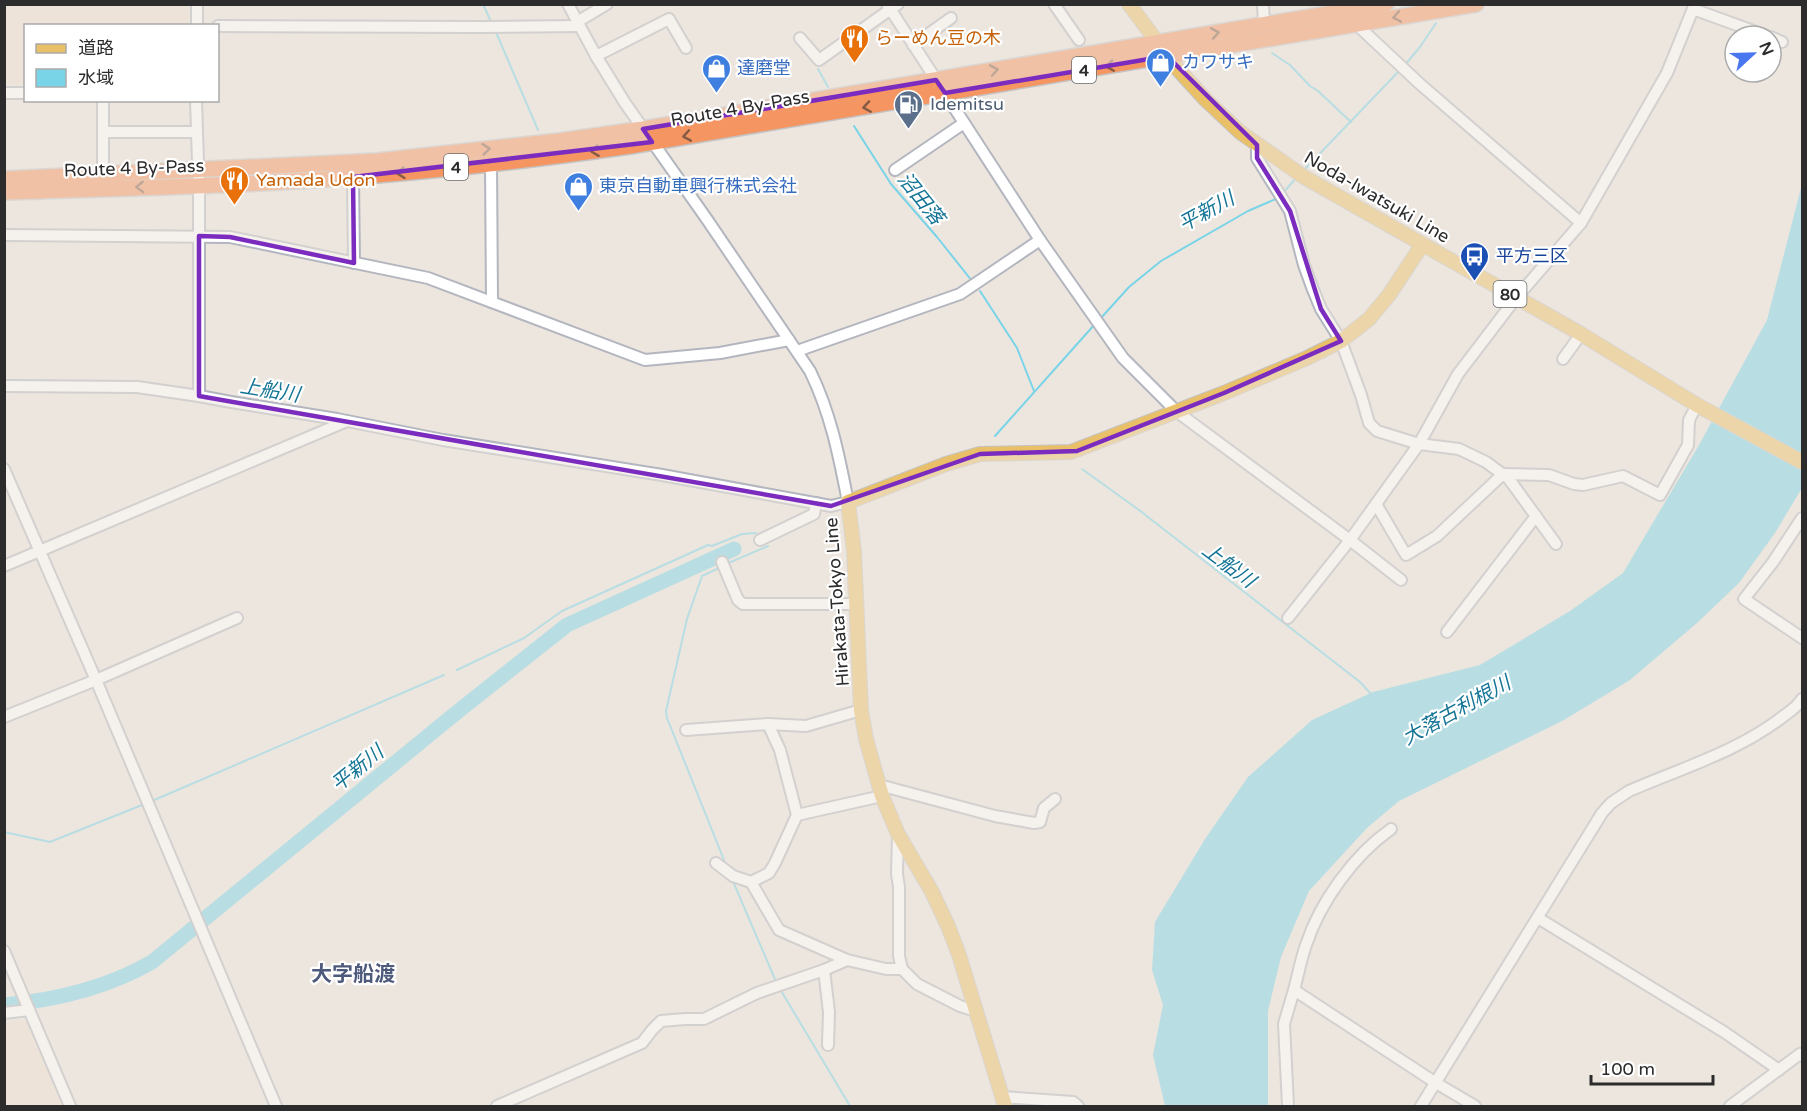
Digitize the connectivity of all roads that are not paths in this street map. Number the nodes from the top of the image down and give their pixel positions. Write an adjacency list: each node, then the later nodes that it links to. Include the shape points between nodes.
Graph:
1 (197, 4): 13 (street)
2 (568, 4): 14 (street)
3 (607, 4): 14 (street)
4 (1054, 4): 20 (street)
5 (1129, 4): 21 (main road, Noda-Iwatsuki Line / 80)
6 (1263, 4): 15 (street)
7 (1386, 4): 11 (highway, Route 4 By-Pass / 4)
8 (1476, 4): 16 (highway, Route 4 By-Pass / 4, one-way to 16)
9 (892, 6): 19 (street, via 819,60); 22 (street)
10 (1694, 7): 17 (street); 45 (street, via 1667,73)
11 (1332, 9): 15 (highway, Route 4 By-Pass / 4)
12 (951, 18): 22 (street)
13 (197, 24)
14 (578, 24): 18 (street); 24 (street)
15 (1264, 24): 21 (highway, Route 4 By-Pass / 4, one-way to 15)
16 (1356, 24): 25 (highway, Route 4 By-Pass / 4); 45 (street)
17 (1736, 24)
18 (219, 26)
19 (800, 38)
20 (1079, 40)
21 (1157, 43): 25 (main road, Noda-Iwatsuki Line / 80); 26 (highway, Route 4 By-Pass / 4, one-way to 21)
22 (913, 45): 26 (street)
23 (686, 48): 24 (street, via 669,19)
24 (596, 56): 33 (street)
25 (1167, 56): 29 (highway, Route 4 By-Pass / 4, one-way to 29); 37 (main road, Noda-Iwatsuki Line / 80, via 1206,100)
26 (936, 80): 29 (street); 33 (highway, Route 4 By-Pass / 4)
27 (4, 93): 28 (street)
28 (24, 93)
29 (945, 93): 32 (street); 36 (highway, Route 4 By-Pass / 4, one-way to 36)
30 (104, 102): 34 (street)
31 (196, 102): 35 (street)
32 (964, 123): 39 (street); 48 (street)
33 (643, 129): 36 (street); 42 (highway, Route 4 By-Pass / 4, one-way to 33)
34 (103, 132): 35 (street); 40 (street)
35 (196, 132): 42 (street)
36 (652, 142): 38 (highway, Route 4 By-Pass / 4, one-way to 38); 54 (street)
37 (1257, 145): 49 (main road, Noda-Iwatsuki Line / 80, via 1299,174); 55 (street, via 1257,158 1290,211 1321,309)
38 (491, 163): 41 (highway, Route 4 By-Pass / 4, one-way to 41); 52 (street)
39 (895, 170)
40 (103, 175): 42 (highway, Route 4 By-Pass / 4); 43 (highway, Route 4 By-Pass / 4)
41 (353, 177): 42 (highway, Route 4 By-Pass / 4); 50 (street)
42 (198, 178): 44 (highway, Route 4 By-Pass / 4, one-way to 44); 47 (street)
43 (4, 179)
44 (4, 192)
45 (1581, 223): 51 (street)
46 (4, 236): 47 (street)
47 (200, 236): 50 (street, via 230,237); 59 (street)
48 (1040, 240): 56 (street, via 960,294); 61 (street, via 1123,358)
49 (1422, 245): 51 (main road, Noda-Iwatsuki Line / 80); 55 (main road, Hirakata-Tokyo Line, via 1369,319)
50 (354, 263): 52 (street, via 428,278)
51 (1516, 298): 53 (main road, Noda-Iwatsuki Line / 80); 63 (street, via 1458,374)
52 (492, 302): 54 (street, via 645,360 720,353)
53 (1581, 334): 57 (street); 60 (main road, Noda-Iwatsuki Line / 80)
54 (789, 340): 56 (street)
55 (1341, 341): 61 (main road, Hirakata-Tokyo Line); 63 (street, via 1369,423 1377,431)
56 (797, 351): 67 (street, via 823,397)
57 (1563, 359)
58 (4, 386): 59 (street)
59 (199, 391): 62 (street)
60 (1697, 405): 64 (main road, Noda-Iwatsuki Line / 80); 66 (street, via 1689,420 1688,445 1660,495 1623,476 1583,485 1550,474)
61 (1176, 411): 67 (main road, Hirakata-Tokyo Line, via 1071,452 980,454); 73 (street)
62 (346, 421): 68 (street); 75 (street)
63 (1419, 444): 66 (street, via 1460,449); 69 (street)
64 (1803, 462)
65 (4, 469): 75 (street)
66 (1503, 474): 69 (street, via 1437,536 1406,555); 70 (street)
67 (848, 502): 68 (street, via 831,506); 79 (main road, Hirakata-Tokyo Line)
68 (816, 503): 72 (street, via 814,514)
69 (1376, 504): 73 (street)
70 (1536, 516): 74 (street); 82 (street)
71 (1803, 518): 83 (street, via 1744,599)
72 (760, 540)
73 (1350, 540): 78 (street); 81 (street)
74 (1556, 544)
75 (40, 552): 77 (street); 84 (street)
76 (722, 562): 79 (street, via 743,604)
77 (4, 566)
78 (1401, 580)
79 (857, 604): 86 (main road, Hirakata-Tokyo Line)
80 (237, 618): 84 (street)
81 (1288, 618)
82 (1447, 632)
83 (1803, 638)
84 (96, 680): 87 (street); 112 (street)
85 (1803, 699): 97 (street, via 1752,738 1629,791 1611,803)
86 (861, 710): 88 (street, via 806,726); 90 (main road, Hirakata-Tokyo Line)
87 (4, 717)
88 (768, 724): 89 (street); 92 (street, via 780,750)
89 (686, 730)
90 (880, 790): 91 (street, via 1034,824 1040,822 1044,808); 92 (street); 94 (main road, Hirakata-Tokyo Line)
91 (1055, 799)
92 (797, 815): 96 (street, via 769,873)
93 (1391, 829): 102 (street, via 1360,856 1331,894 1306,944)
94 (898, 834): 100 (street); 104 (main road, Hirakata-Tokyo Line, via 948,926)
95 (716, 863): 96 (street, via 733,876)
96 (751, 882): 99 (street, via 779,930)
97 (1538, 918): 108 (street); 109 (street)
98 (4, 951): 103 (street)
99 (847, 960): 100 (street); 101 (street)
100 (902, 969): 104 (street, via 917,984)
101 (824, 970): 106 (street); 113 (street, via 757,993 704,1019 661,1021 642,1042)
102 (1294, 990): 109 (street); 115 (street, via 1284,1024)
103 (29, 1010): 105 (street); 111 (street)
104 (976, 1011): 110 (main road, Hirakata-Tokyo Line)
105 (4, 1013)
106 (828, 1045)
107 (1803, 1056): 108 (street, via 1800,1054)
108 (1779, 1070): 118 (street)
109 (1436, 1083): 116 (street); 117 (street)
110 (1003, 1102): 114 (street, via 1073,1102)
111 (70, 1107)
112 (276, 1107)
113 (497, 1107)
114 (1078, 1107)
115 (1288, 1107)
116 (1421, 1107)
117 (1475, 1107)
118 (1730, 1107)

